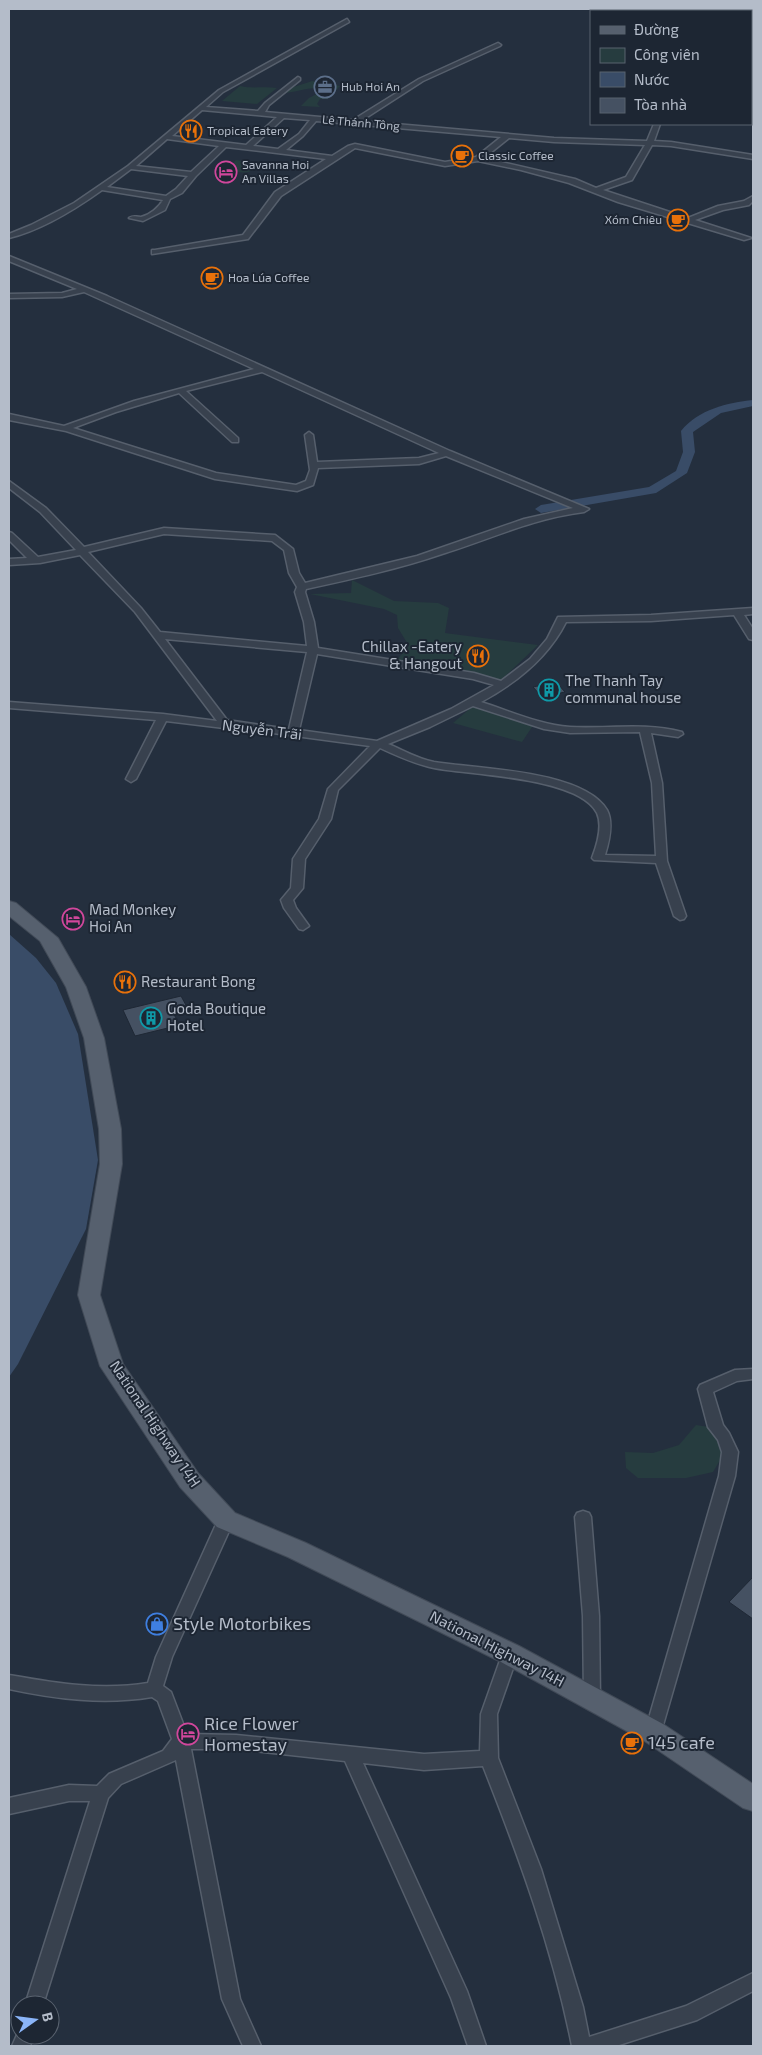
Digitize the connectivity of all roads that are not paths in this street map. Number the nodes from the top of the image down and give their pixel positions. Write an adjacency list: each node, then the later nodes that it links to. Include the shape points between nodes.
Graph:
1 (347, 21): 4 (street, via 234,83)
2 (498, 44): 8 (street, via 421,80)
3 (298, 79): 5 (street, via 267,104)
4 (199, 108): 5 (street, Lê Thánh Tông); 10 (street)
5 (260, 114): 6 (street, Lê Thánh Tông)
6 (282, 116): 7 (street, Lê Thánh Tông); 14 (street)
7 (314, 118): 8 (street, Lê Thánh Tông); 15 (street, via 301,136)
8 (354, 122): 11 (street, Lê Thánh Tông)
9 (657, 125): 12 (street)
10 (166, 136): 13 (street); 19 (street)
11 (507, 136): 12 (street, Lê Thánh Tông); 18 (street)
12 (650, 143): 16 (street, Lê Thánh Tông); 22 (street, via 629,178)
13 (225, 144): 14 (street); 20 (street)
14 (248, 147): 15 (street)
15 (280, 151): 17 (street)
16 (753, 157)
17 (333, 158): 18 (street, via 355,146 445,164); 29 (street, via 278,194 246,237)
18 (478, 159): 22 (street, via 572,180)
19 (130, 167): 20 (street); 21 (street)
20 (193, 174): 23 (street)
21 (101, 188): 23 (street); 27 (street, via 77,205)
22 (597, 190): 26 (street)
23 (167, 198): 25 (street, via 162,208 149,216)
24 (753, 198): 26 (street)
25 (132, 218)
26 (689, 220): 28 (street)
27 (9, 236)
28 (747, 238)
29 (155, 252)
30 (9, 258): 31 (street)
31 (84, 290): 32 (street, via 62,295); 33 (street)
32 (9, 296)
33 (261, 370): 34 (street); 39 (street)
34 (180, 390): 36 (street); 38 (street)
35 (9, 416): 36 (street)
36 (65, 428): 40 (street, via 178,466 256,483 297,488 306,486 312,479)
37 (309, 435): 40 (street)
38 (235, 440)
39 (447, 453): 40 (street, via 419,461); 46 (street, via 584,509 536,518 385,568)
40 (314, 465)
41 (9, 484): 43 (street, via 43,510)
42 (9, 535): 44 (street)
43 (80, 552): 44 (street); 46 (street, via 175,531 268,536 279,540 288,549 294,573); 49 (street, via 138,610)
44 (34, 559): 45 (street)
45 (9, 562)
46 (302, 586): 51 (street, via 300,592 310,622)
47 (753, 611): 48 (street)
48 (738, 613): 50 (street); 52 (street, Nguyễn Trãi, via 562,619 537,658)
49 (156, 635): 51 (street); 56 (street)
50 (753, 636)
51 (314, 650): 52 (street, via 474,676); 58 (street)
52 (502, 684): 53 (street, Nguyễn Trãi)
53 (473, 703): 57 (street, via 544,726 570,730); 60 (street, Nguyễn Trãi)
54 (9, 705): 55 (street, Nguyễn Trãi)
55 (163, 717): 56 (street, Nguyễn Trãi); 61 (street)
56 (224, 723): 58 (street, Nguyễn Trãi)
57 (646, 730): 59 (street); 62 (street, via 658,783)
58 (293, 733): 60 (street, Nguyễn Trãi)
59 (678, 734)
60 (378, 744): 62 (street, via 434,765 518,775 583,794 594,801 605,818 598,858); 65 (street, via 332,789 325,819 299,859 297,888 287,900)
61 (131, 779)
62 (661, 861): 64 (street)
63 (9, 907): 68 (main road, National Highway 14H, via 48,938 76,987 94,1038 110,1129 112,1164 90,1295 112,1366 189,1480)
64 (680, 916)
65 (302, 926)
66 (753, 1374): 73 (street, via 735,1376 705,1390 716,1427 730,1452 727,1476)
67 (584, 1517): 72 (street, via 591,1616)
68 (226, 1520): 69 (main road, National Highway 14H, via 297,1550); 71 (street, via 164,1657)
69 (510, 1654): 72 (main road, National Highway 14H); 76 (street, via 489,1714)
70 (9, 1682): 71 (street, via 64,1692 134,1693)
71 (154, 1689): 74 (street, via 165,1697)
72 (592, 1699): 73 (main road, National Highway 14H)
73 (653, 1732): 78 (main road, National Highway 14H)
74 (181, 1740): 75 (street, via 236,1742); 77 (street, via 169,1756 115,1779); 82 (street, via 231,1999)
75 (350, 1754): 76 (street, via 424,1762); 83 (street, via 460,1997)
76 (489, 1758): 84 (street, via 532,1869 574,2007)
77 (101, 1794): 79 (street, via 69,1793); 81 (street)
78 (753, 1799)
79 (9, 1806)
80 (753, 1982): 85 (street, via 690,2014)
81 (37, 1995)
82 (252, 2046)
83 (477, 2046)
84 (580, 2046)
85 (588, 2046)

